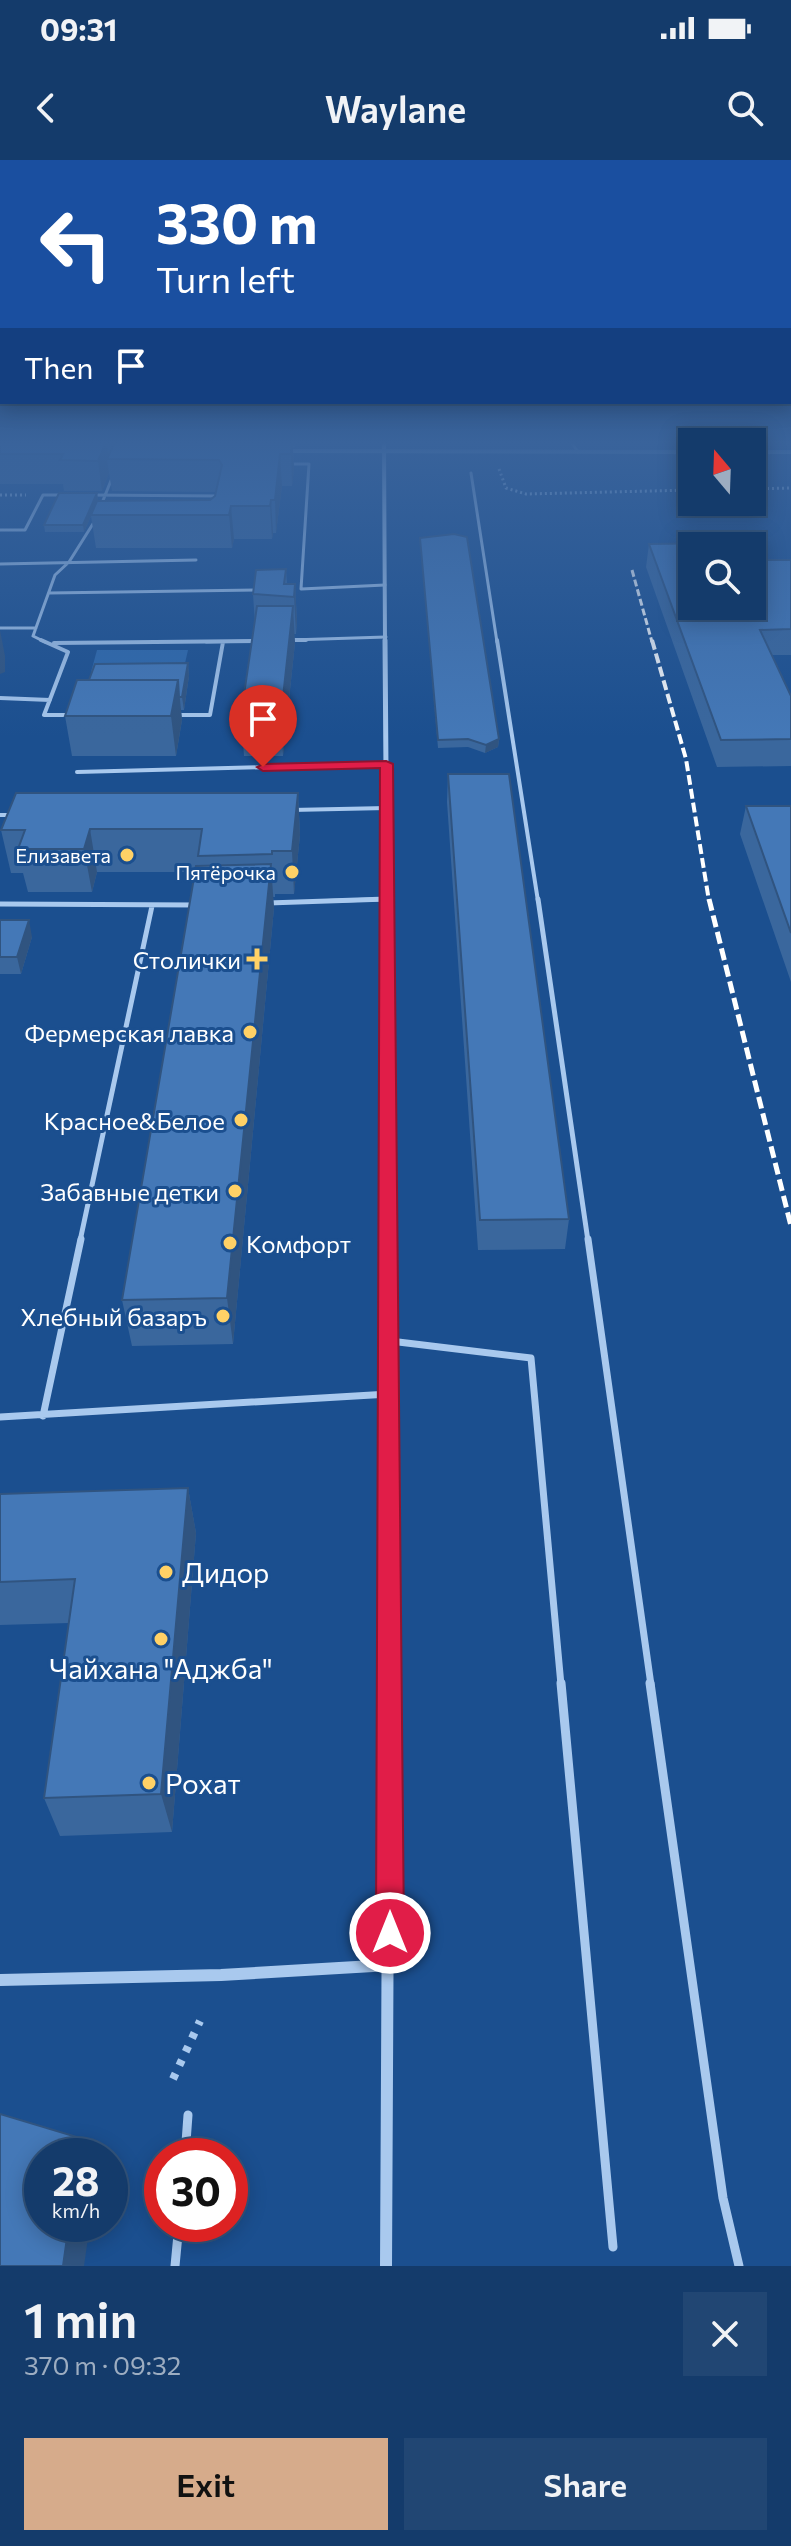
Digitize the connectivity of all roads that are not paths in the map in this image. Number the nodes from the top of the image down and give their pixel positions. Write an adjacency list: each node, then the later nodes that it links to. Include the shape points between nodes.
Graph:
1 (84, 540): 6 (lane)
2 (304, 540): 8 (lane, via 301,589)
3 (385, 540): 8 (street)
4 (482, 540): 45 (lane, via 561,1048 723,2198)
5 (196, 560): 6 (lane)
6 (69, 562): 7 (lane); 10 (lane, via 55,575)
7 (0, 564)
8 (385, 585): 13 (street)
9 (270, 589): 10 (lane)
10 (49, 593): 12 (lane)
11 (0, 628): 12 (lane)
12 (36, 628): 17 (lane, via 33,636)
13 (386, 637): 14 (lane); 22 (street)
14 (282, 640)
15 (267, 641): 16 (lane)
16 (223, 642): 17 (lane); 21 (lane, via 210,715)
17 (50, 643): 19 (lane, via 68,652)
18 (0, 698): 19 (lane)
19 (50, 700): 20 (lane, via 44,715)
20 (74, 715)
21 (165, 715)
22 (386, 764): 23 (lane); 24 (street)
23 (77, 772)
24 (387, 808): 25 (lane); 28 (street)
25 (279, 810)
26 (31, 814): 27 (lane)
27 (0, 815)
28 (388, 899): 29 (lane); 33 (street)
29 (262, 903)
30 (0, 904): 32 (lane)
31 (199, 905): 32 (lane)
32 (152, 906): 35 (lane)
33 (390, 1341): 34 (street); 42 (lane, via 531,1358)
34 (389, 1394): 35 (lane); 37 (street)
35 (43, 1416): 36 (lane)
36 (0, 1417)
37 (390, 1965): 38 (street); 44 (street)
38 (0, 1980)
39 (188, 2115): 40 (lane)
40 (186, 2138)
41 (177, 2242): 43 (lane)
42 (613, 2247)
43 (175, 2266)
44 (386, 2266)
45 (739, 2266)

